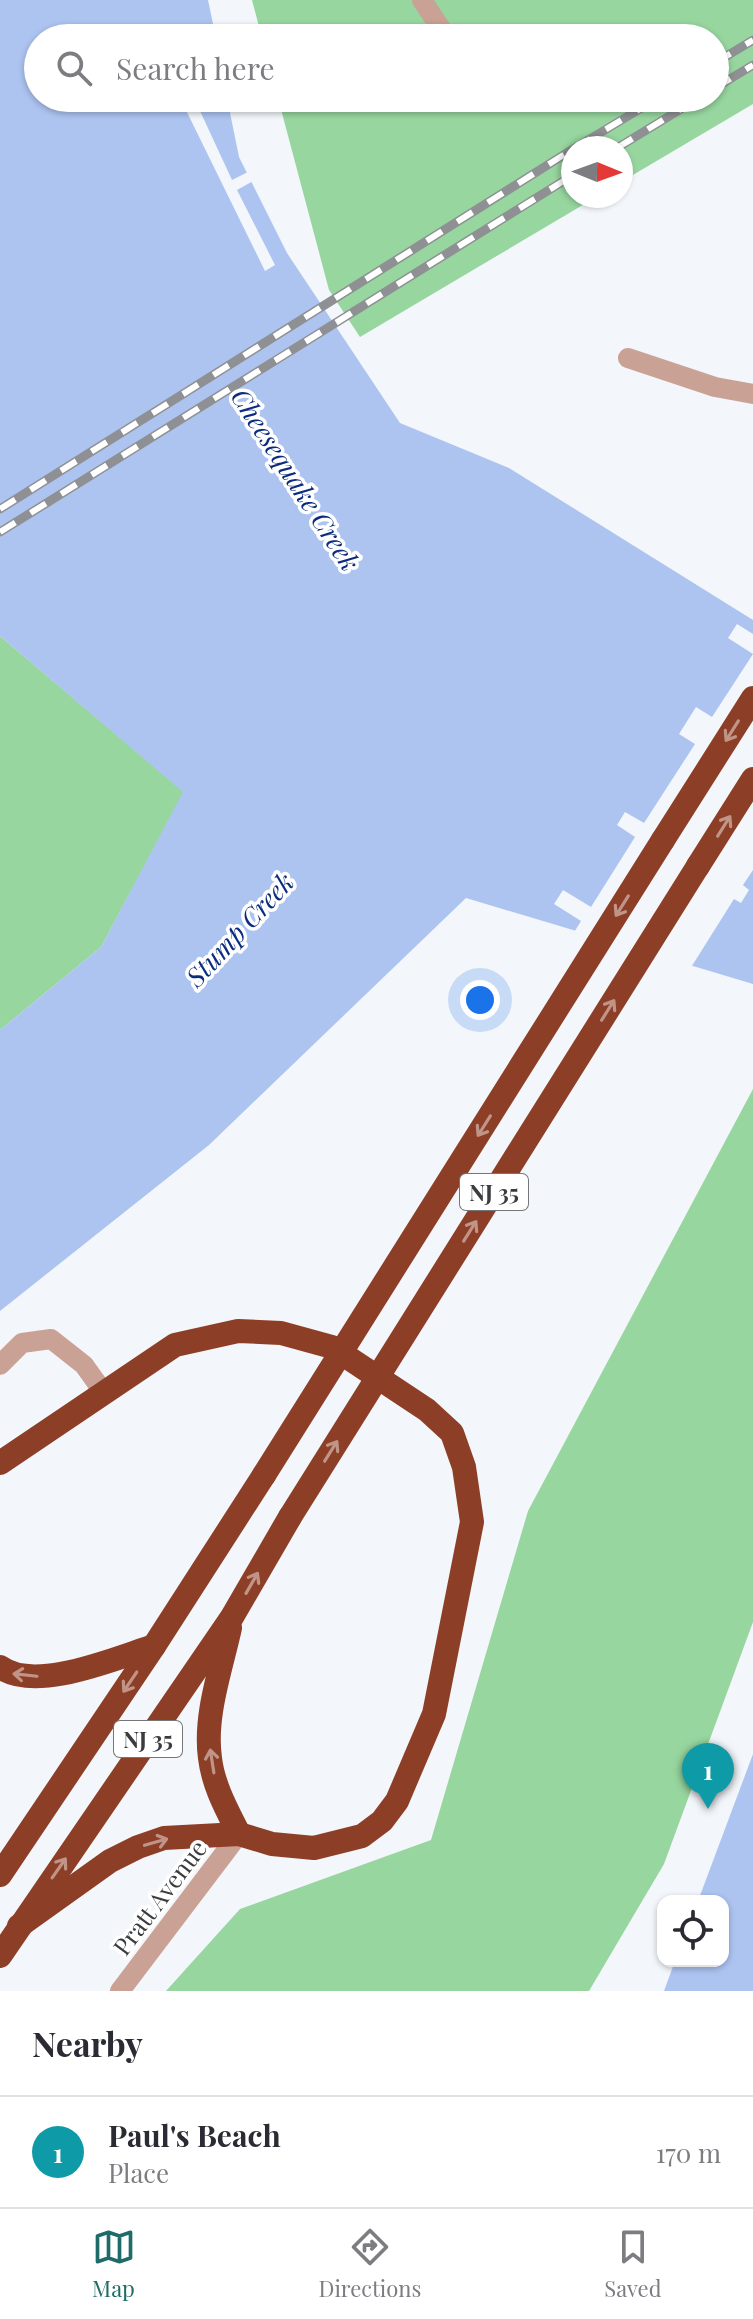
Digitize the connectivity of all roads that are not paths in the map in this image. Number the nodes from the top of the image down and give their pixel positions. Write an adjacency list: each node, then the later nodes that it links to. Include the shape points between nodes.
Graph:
1 (422, 0): 2 (street)
2 (438, 24)
3 (628, 358): 4 (street)
4 (753, 394)
5 (753, 698): 11 (highway, NJ 35, one-way to 11, bridge)
6 (753, 779): 10 (highway, NJ 35, one-way to 6, bridge)
7 (0, 1365): 8 (street, via 22,1343 51,1339 84,1365)
8 (104, 1393): 9 (highway); 13 (highway, via 175,1345 238,1331 281,1333 332,1347 427,1410 452,1433 464,1467 472,1522 434,1714 397,1801 362,1836 314,1848)
9 (0, 1463)
10 (232, 1617): 13 (highway, one-way to 10, via 220,1796 210,1757 211,1718); 15 (highway, NJ 35, one-way to 10)
11 (154, 1646): 12 (highway, one-way to 12, via 53,1677 8,1673); 14 (highway, NJ 35, one-way to 14)
12 (0, 1667)
13 (239, 1834): 15 (highway, one-way to 13, via 138,1847 164,1838); 17 (street, Pratt Avenue)
14 (0, 1875)
15 (19, 1926): 16 (highway, NJ 35)
16 (0, 1956)
17 (120, 1991)

